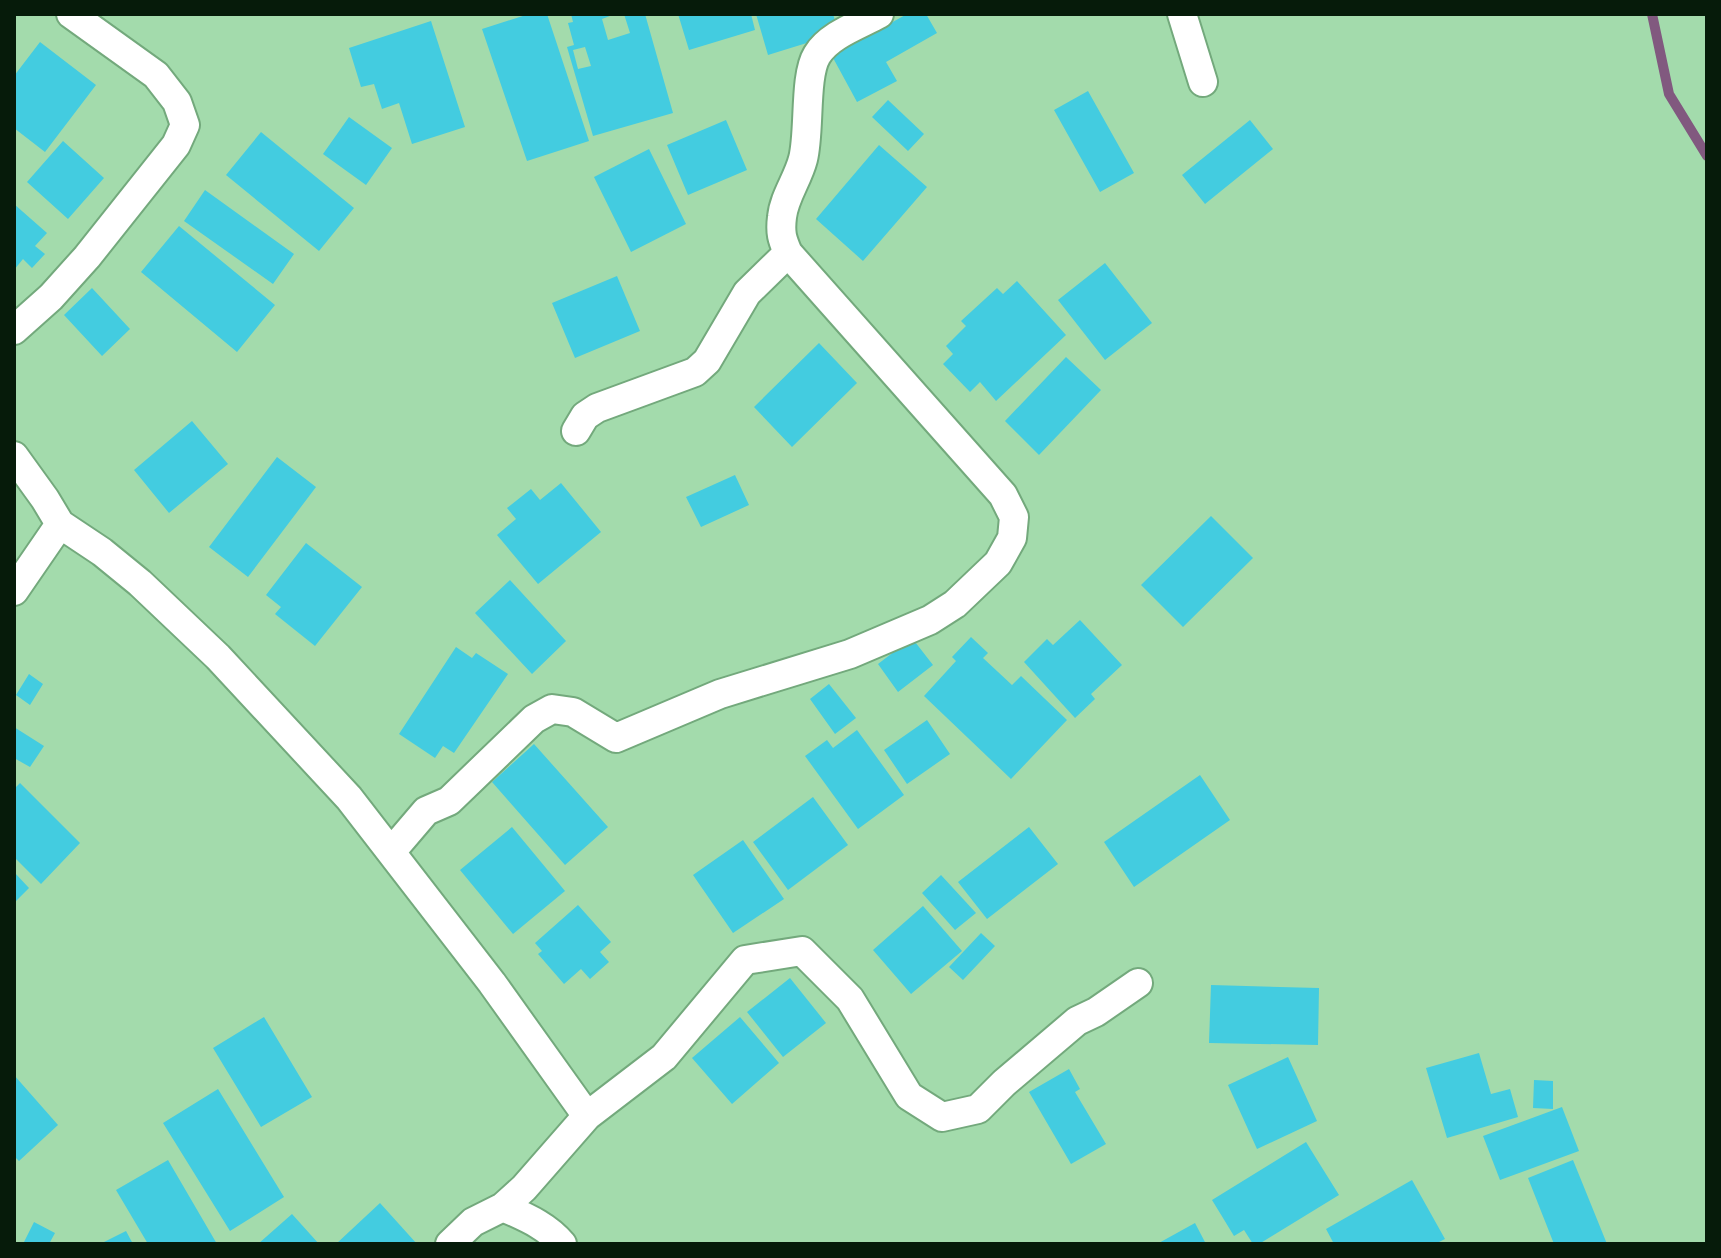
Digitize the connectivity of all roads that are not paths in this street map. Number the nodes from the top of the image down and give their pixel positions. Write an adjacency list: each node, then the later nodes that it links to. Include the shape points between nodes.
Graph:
1 (71, 14): 6 (street, via 156,75 177,102 185,125 176,145 87,257)
2 (879, 14): 5 (street, via 833,39 817,55 803,162 782,212 780,235)
3 (1182, 14): 4 (street)
4 (1203, 82)
5 (788, 253): 7 (street, via 747,293 701,367 597,408); 11 (street, via 1003,495 1014,517 1012,538 998,563 930,620 850,654 720,694 616,738 573,712 552,709 534,719 449,801 426,811)
6 (14, 330)
7 (576, 431)
8 (14, 456): 9 (street)
9 (60, 524): 10 (street); 11 (street, via 140,583 218,657 349,798)
10 (14, 591)
11 (391, 852): 13 (street)
12 (1138, 983): 13 (street, via 1077,1021 978,1109 942,1117 909,1096 850,999 802,951 745,960 664,1057)
13 (587, 1116): 14 (street)
14 (503, 1207): 15 (street, via 473,1222); 16 (street, via 538,1223)
15 (450, 1244)
16 (562, 1244)

